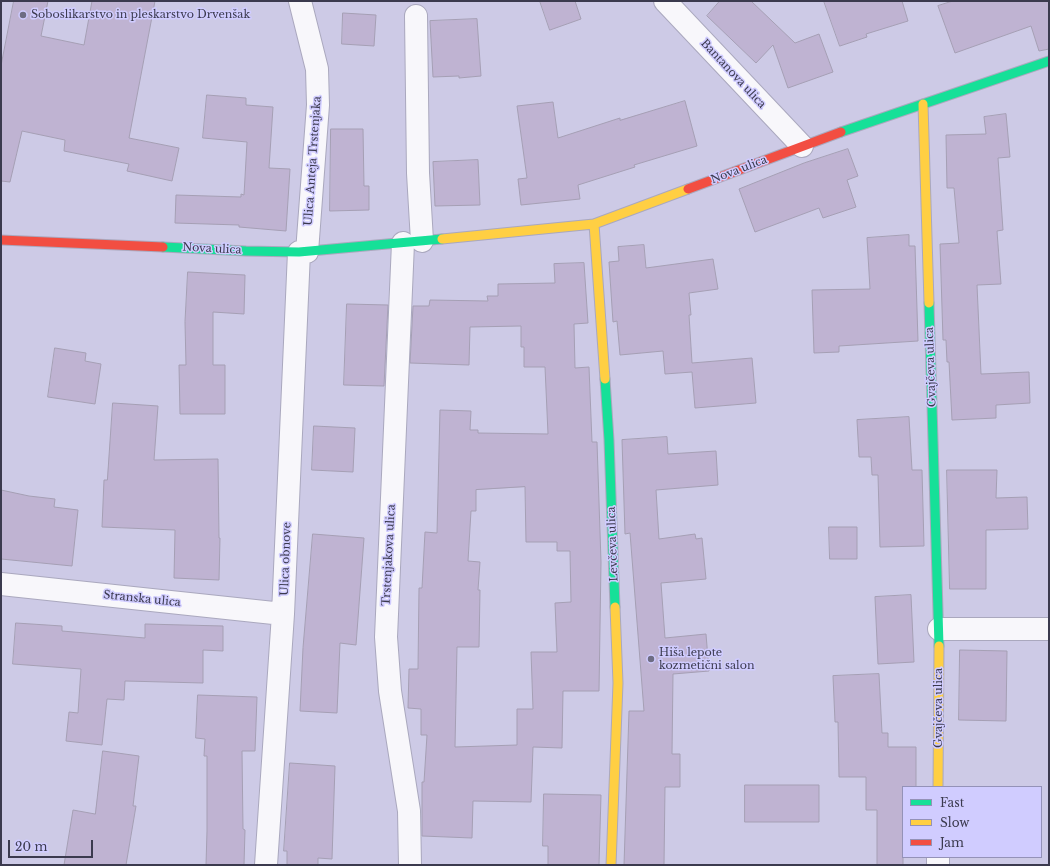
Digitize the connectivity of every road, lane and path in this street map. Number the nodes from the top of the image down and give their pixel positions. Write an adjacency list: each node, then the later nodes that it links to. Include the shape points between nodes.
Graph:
1 (300, 1): 10 (street, Ulica Anteja Trstenjaka, via 317,69 318,105)
2 (665, 1): 6 (street, Bantanova ulica)
3 (416, 16): 9 (street, via 418,173)
4 (1049, 61): 5 (street, Nova ulica)
5 (923, 104): 6 (street, Nova ulica); 13 (street, Gvajčeva ulica)
6 (802, 146): 7 (street, Nova ulica)
7 (594, 224): 9 (street, Nova ulica); 18 (street, Levčeva ulica, via 609,440 618,683)
8 (1, 240): 10 (street, Nova ulica)
9 (413, 242): 10 (street, Nova ulica); 17 (street, Trstenjakova ulica, via 386,637 390,691 409,811)
10 (303, 252): 12 (street, Ulica obnove)
11 (1, 584): 12 (street, Stranska ulica)
12 (283, 614): 16 (street, Ulica obnove)
13 (939, 629): 14 (street); 15 (street, Gvajčeva ulica)
14 (1049, 629)
15 (938, 786)
16 (266, 865)
17 (410, 865)
18 (611, 865)

